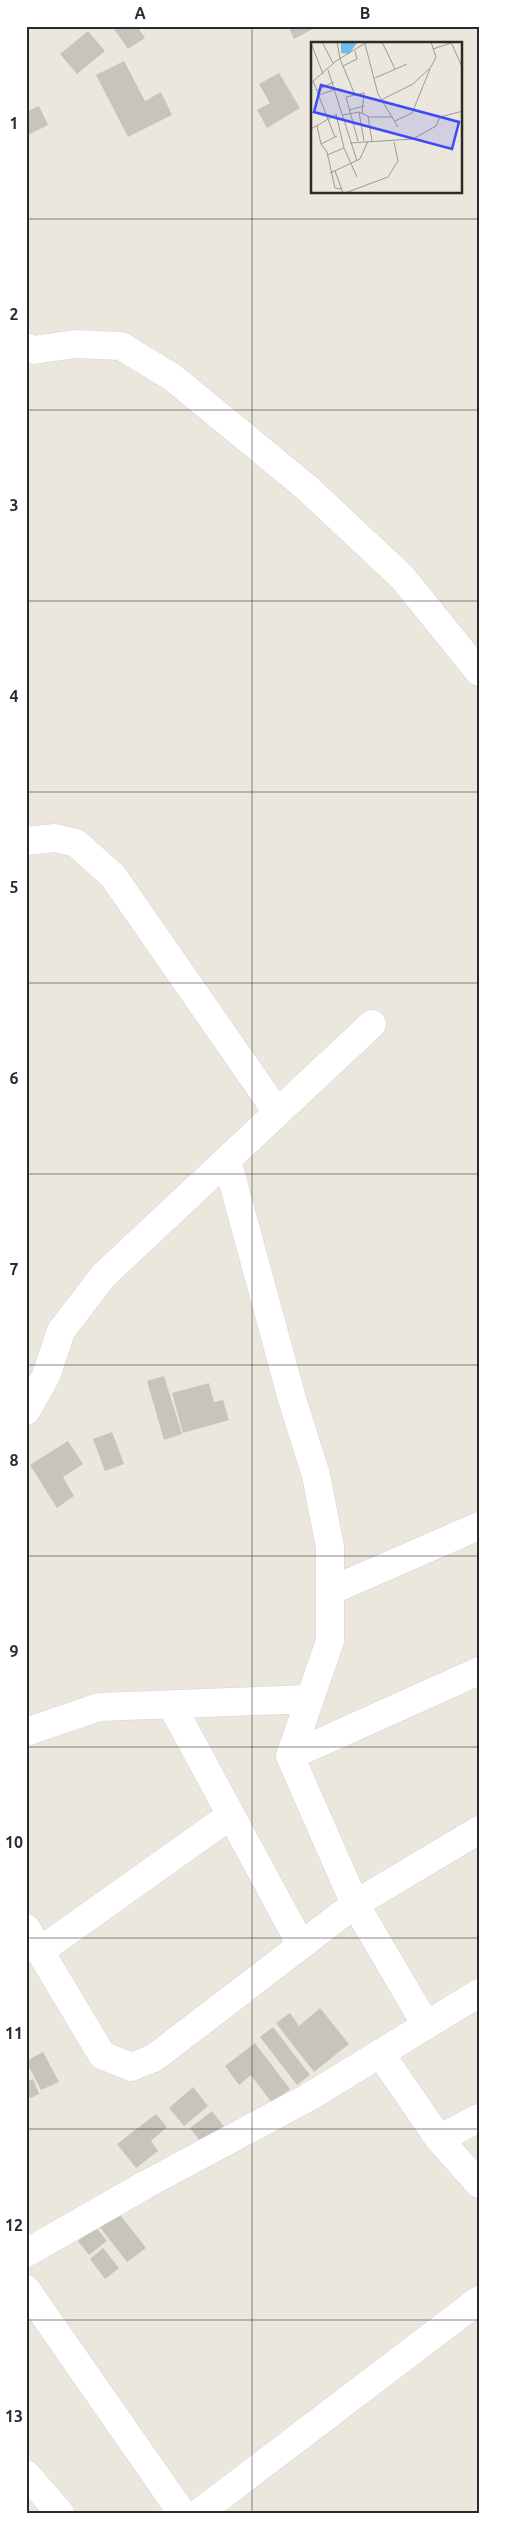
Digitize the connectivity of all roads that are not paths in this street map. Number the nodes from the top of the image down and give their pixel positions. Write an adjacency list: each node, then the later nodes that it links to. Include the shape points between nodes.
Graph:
1 (26, 347): 2 (street, via 34,350 75,344 121,346 172,376 306,487 402,577)
2 (479, 672)
3 (26, 841): 5 (street, via 56,838 76,843 113,876)
4 (372, 1024): 5 (street)
5 (278, 1112): 6 (street)
6 (228, 1160): 7 (street, via 103,1276 61,1331 46,1376); 9 (street, via 292,1399 316,1475 330,1548)
7 (26, 1411)
8 (479, 1526): 9 (street)
9 (330, 1591): 11 (street, via 330,1641)
10 (479, 1671): 14 (street)
11 (310, 1699): 12 (street); 14 (street)
12 (171, 1704): 13 (street, via 99,1707); 15 (street)
13 (26, 1732)
14 (290, 1756): 17 (street)
15 (231, 1815): 19 (street); 20 (street)
16 (479, 1830): 17 (street)
17 (355, 1904): 19 (street); 22 (street)
18 (26, 1928): 20 (street)
19 (301, 1945): 20 (street, via 154,2058 131,2066 102,2055)
20 (40, 1951)
21 (479, 1993): 22 (street)
22 (426, 2025): 23 (street)
23 (380, 2053): 25 (street); 27 (street, via 301,2102)
24 (479, 2118): 25 (street)
25 (440, 2139): 26 (street)
26 (479, 2184)
27 (26, 2253)
28 (26, 2289): 32 (street)
29 (479, 2300): 33 (street)
30 (26, 2474): 31 (street)
31 (60, 2513)
32 (182, 2513)
33 (199, 2513)

